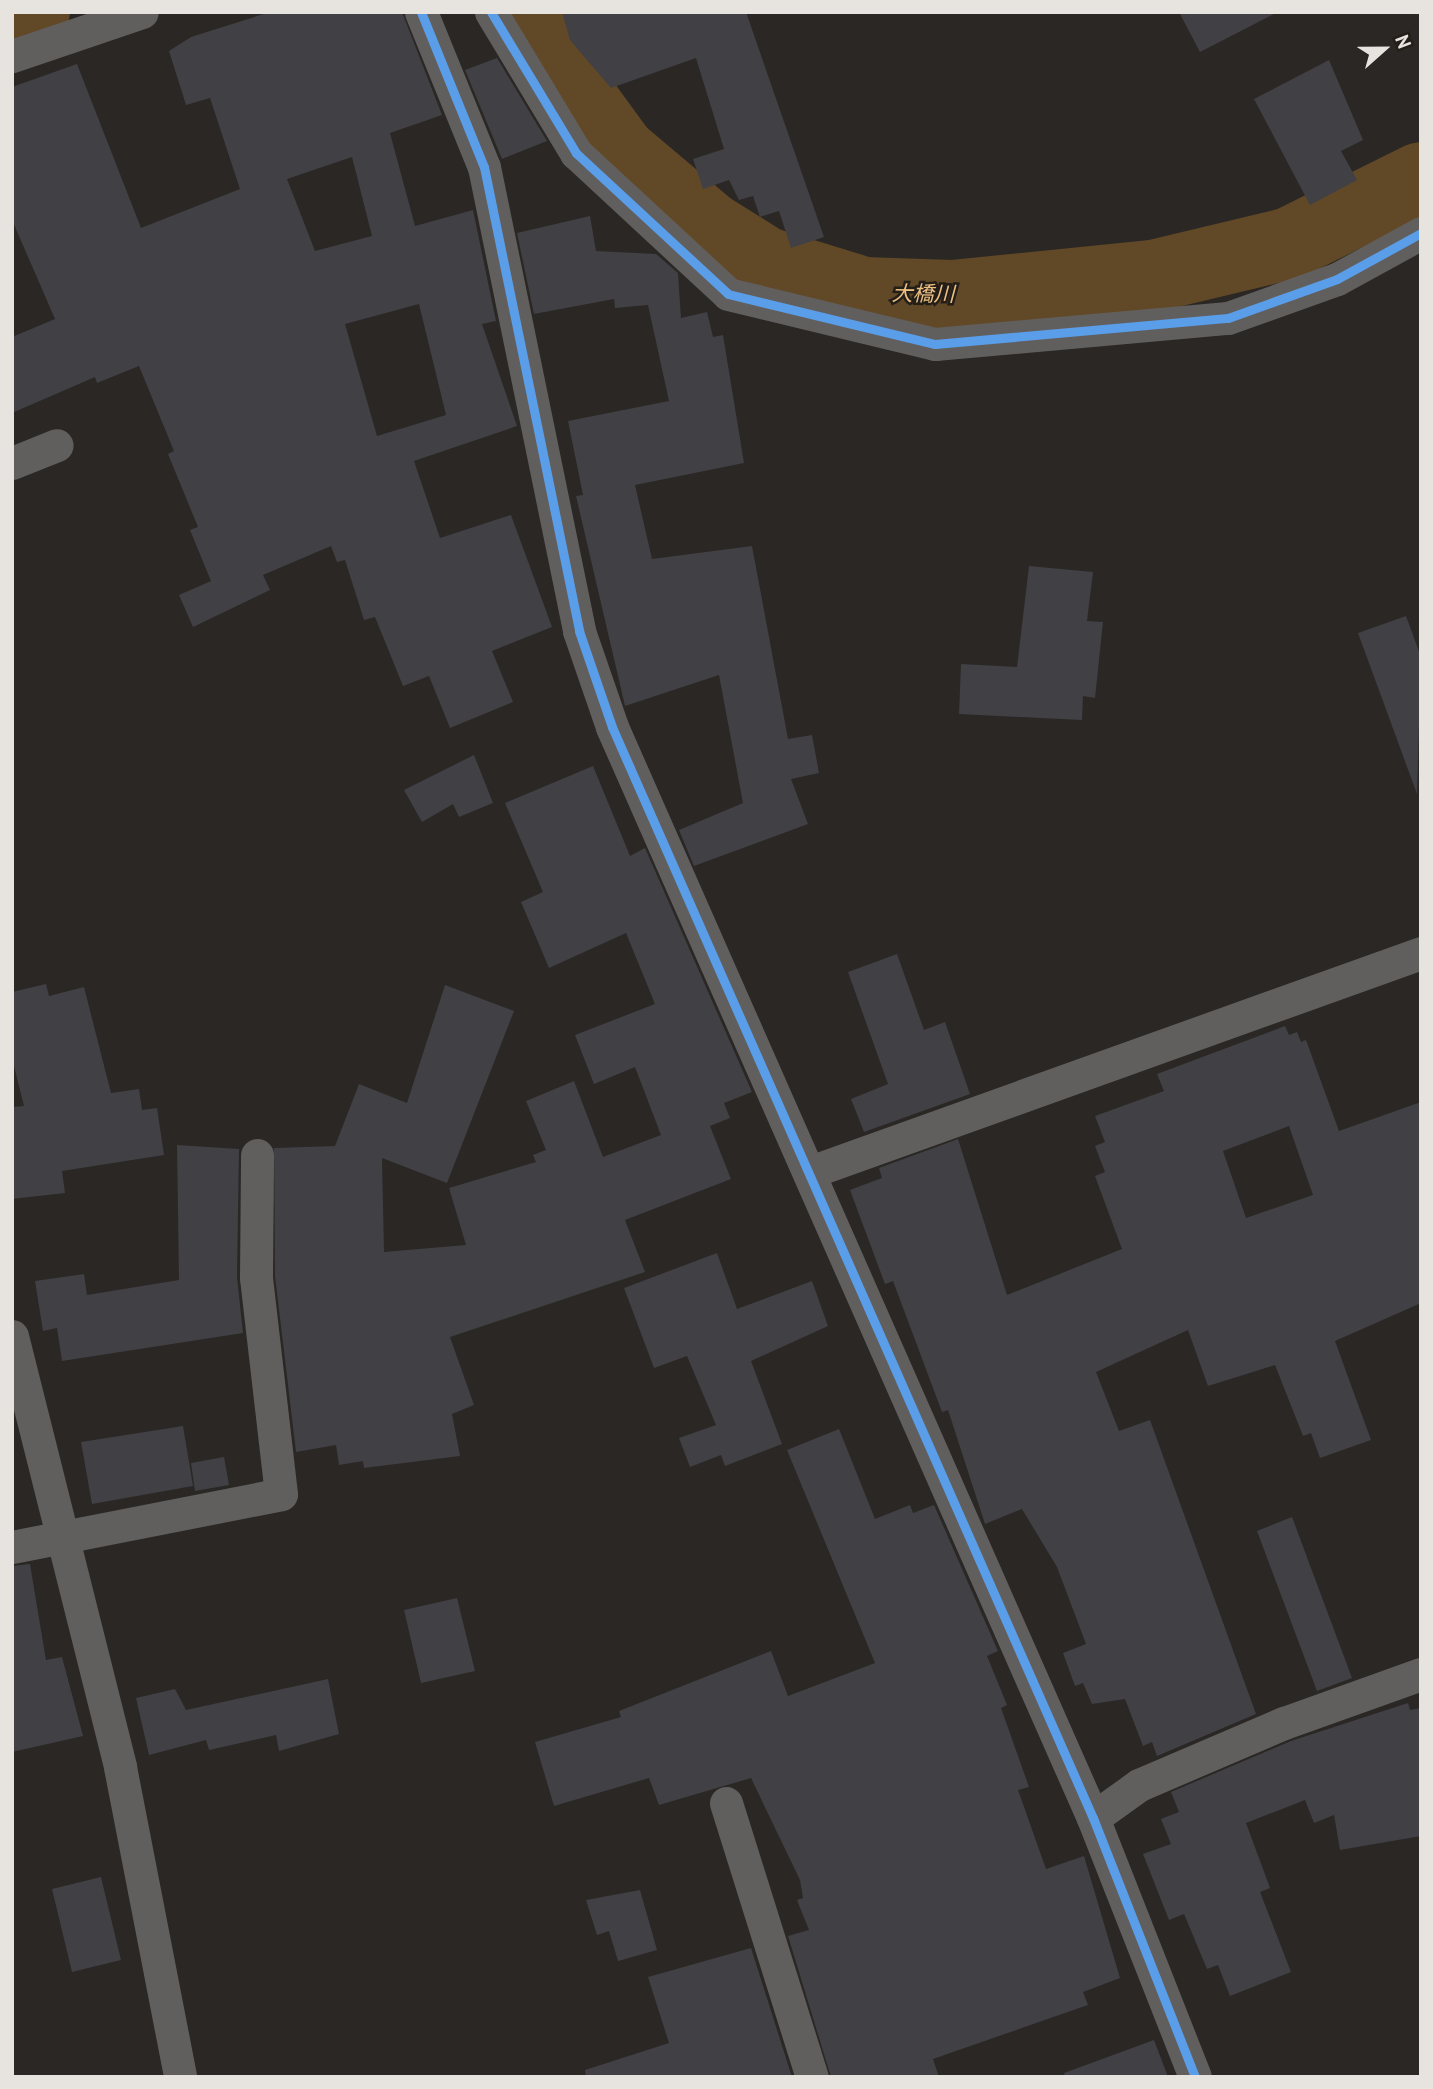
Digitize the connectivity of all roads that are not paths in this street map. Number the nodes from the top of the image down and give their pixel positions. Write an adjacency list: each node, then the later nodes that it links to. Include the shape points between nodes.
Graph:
1 (142, 12): 4 (street)
2 (421, 12): 10 (street, via 484,167 579,631 650,821)
3 (491, 12): 5 (street, via 576,153 728,294 935,344 1228,318 1337,279)
4 (12, 56)
5 (1421, 233)
6 (57, 446): 7 (street)
7 (12, 463)
8 (1421, 953): 10 (street)
9 (257, 1155): 12 (street, via 256,1277 281,1494)
10 (813, 1171): 16 (street)
11 (12, 1336): 12 (street)
12 (62, 1535): 13 (street); 17 (street, via 120,1767)
13 (12, 1547)
14 (1421, 1674): 16 (street, via 1284,1723 1139,1785)
15 (726, 1803): 18 (street)
16 (1093, 1818): 19 (street)
17 (180, 2077)
18 (812, 2077)
19 (1195, 2077)

